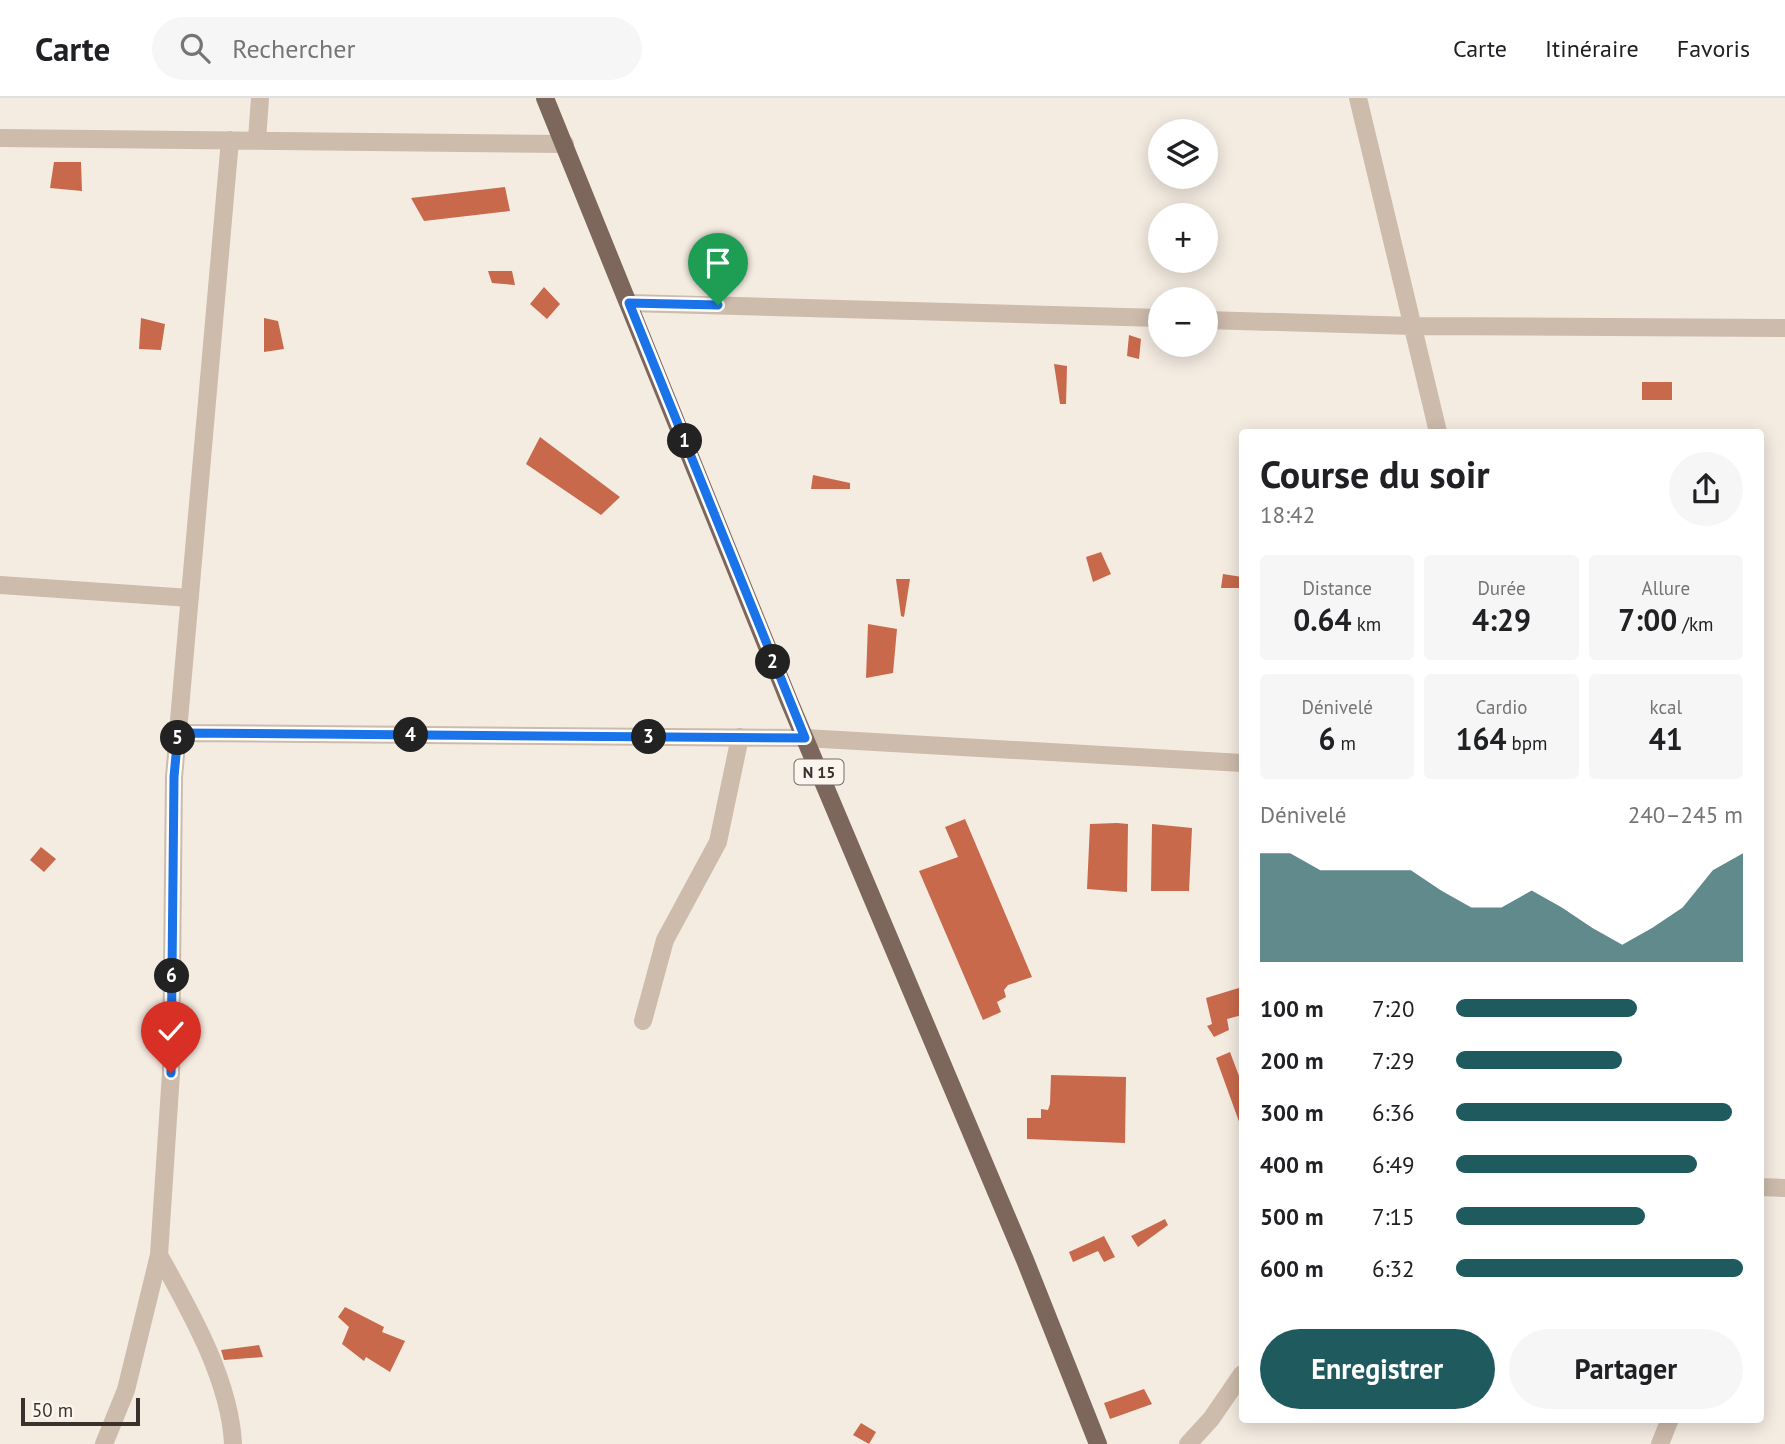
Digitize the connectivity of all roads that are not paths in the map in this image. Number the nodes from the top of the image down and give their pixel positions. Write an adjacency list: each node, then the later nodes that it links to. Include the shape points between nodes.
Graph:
1 (260, 98): 6 (street)
2 (545, 98): 7 (main road, N 15)
3 (1358, 98): 11 (street)
4 (0, 138): 5 (street)
5 (229, 140): 6 (street); 15 (street)
6 (257, 141): 7 (street)
7 (565, 144): 8 (main road, N 15)
8 (629, 303): 9 (street); 18 (main road, N 15)
9 (1148, 318)
10 (1218, 320): 11 (street)
11 (1413, 326): 12 (street); 13 (street)
12 (1785, 328)
13 (1437, 429)
14 (0, 585): 15 (street)
15 (190, 598): 16 (street)
16 (178, 733): 17 (street); 23 (street, via 171,1073)
17 (740, 737): 18 (street); 20 (street, via 718,842 665,940)
18 (805, 738): 19 (street); 28 (main road, N 15)
19 (1239, 763)
20 (643, 1021)
21 (1764, 1187): 22 (street)
22 (1785, 1188)
23 (159, 1255): 26 (street, via 126,1390); 27 (street, via 194,1319 232,1418)
24 (1239, 1378): 29 (street)
25 (1668, 1423): 30 (street)
26 (104, 1444)
27 (233, 1444)
28 (1098, 1444)
29 (1188, 1444)
30 (1660, 1444)

